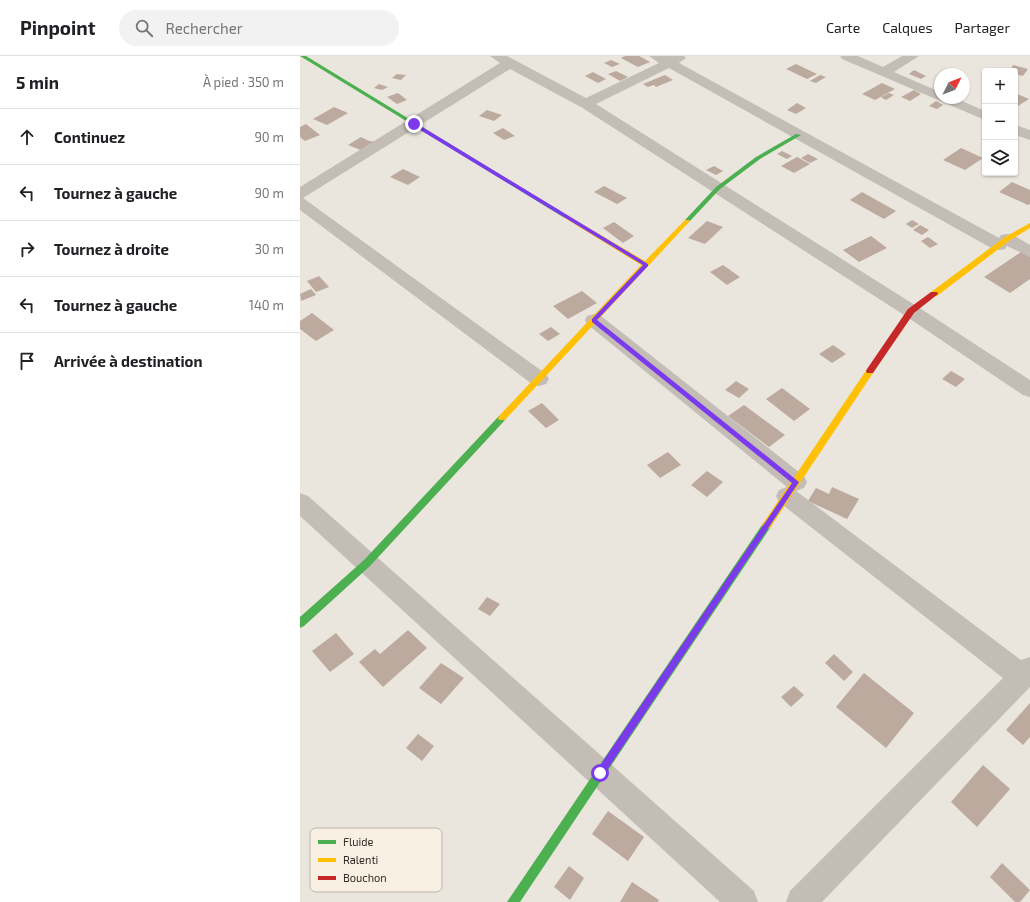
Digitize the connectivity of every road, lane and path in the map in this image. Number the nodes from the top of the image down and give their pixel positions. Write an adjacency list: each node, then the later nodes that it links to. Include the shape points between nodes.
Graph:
1 (302, 56): 12 (street)
2 (683, 56): 5 (street)
3 (847, 56): 7 (street)
4 (912, 56): 7 (street)
5 (662, 59): 9 (street); 14 (street)
6 (504, 60): 9 (street); 12 (street)
7 (883, 72): 8 (street)
8 (934, 94)
9 (586, 104): 16 (street)
10 (957, 104): 11 (street)
11 (982, 115)
12 (414, 124): 17 (street); 22 (street)
13 (1018, 130): 15 (street)
14 (798, 135): 16 (street, via 758,158); 20 (street)
15 (1030, 136)
16 (718, 188): 22 (street); 23 (street)
17 (300, 194)
18 (300, 202): 25 (street)
19 (1030, 225): 20 (street)
20 (1003, 242): 21 (street); 23 (street)
21 (1030, 252)
22 (646, 265): 24 (street)
23 (911, 310): 26 (street); 27 (street)
24 (594, 320): 25 (street); 27 (street)
25 (539, 379): 29 (street)
26 (1030, 390)
27 (791, 489): 31 (street); 32 (street)
28 (300, 502): 29 (street)
29 (367, 563): 30 (street); 32 (street)
30 (300, 623)
31 (1026, 673): 35 (street)
32 (600, 773): 33 (street); 34 (street)
33 (512, 902)
34 (743, 902)
35 (801, 902)

